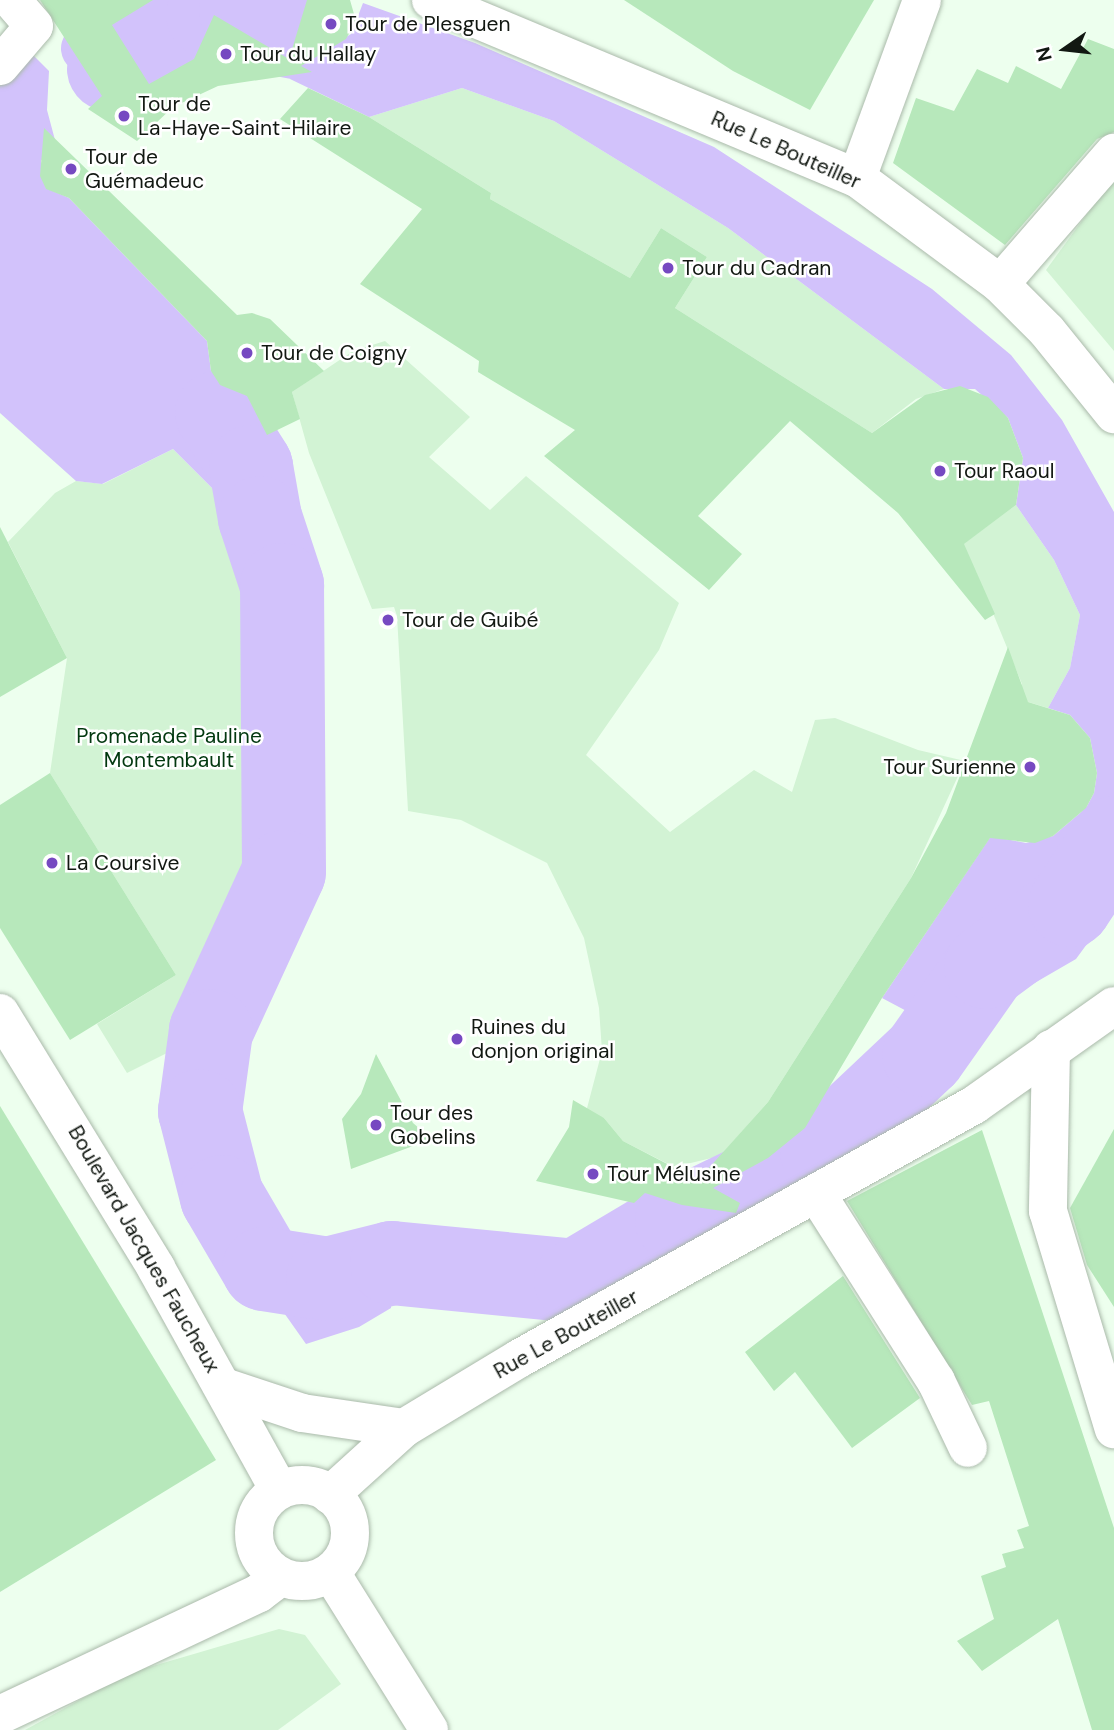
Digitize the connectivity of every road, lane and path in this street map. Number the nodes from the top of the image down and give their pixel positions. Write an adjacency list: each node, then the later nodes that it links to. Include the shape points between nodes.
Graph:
1 (431, 0): 6 (street, Rue Le Bouteiller)
2 (922, 0): 6 (street)
3 (22, 13): 4 (street)
4 (0, 66)
5 (1114, 153): 7 (street)
6 (857, 178): 7 (street, Rue Le Bouteiller)
7 (1000, 284): 8 (street, Rue Le Bouteiller, via 1047,331)
8 (1114, 414)
9 (1114, 1006): 11 (street, Rue Le Bouteiller)
10 (0, 1013): 13 (street, Boulevard Jacques Faucheux, via 84,1144)
11 (1051, 1049): 12 (street, Rue Le Bouteiller, via 974,1105); 15 (street, via 1048,1211)
12 (818, 1196): 14 (street, Rue Le Bouteiller, via 520,1357); 16 (street, via 936,1381)
13 (224, 1387): 14 (street, via 302,1413); 17 (street, Boulevard Jacques Faucheux)
14 (404, 1428): 18 (street, Rue Le Bouteiller)
15 (1114, 1429)
16 (968, 1448)
17 (279, 1490): 18 (street, via 306,1485); 20 (street, via 258,1512 254,1526 259,1556)
18 (331, 1494): 19 (street, via 348,1519 351,1534)
19 (331, 1573): 20 (street, via 306,1582); 22 (street)
20 (280, 1577): 21 (street, via 259,1593)
21 (0, 1715)
22 (429, 1730)

